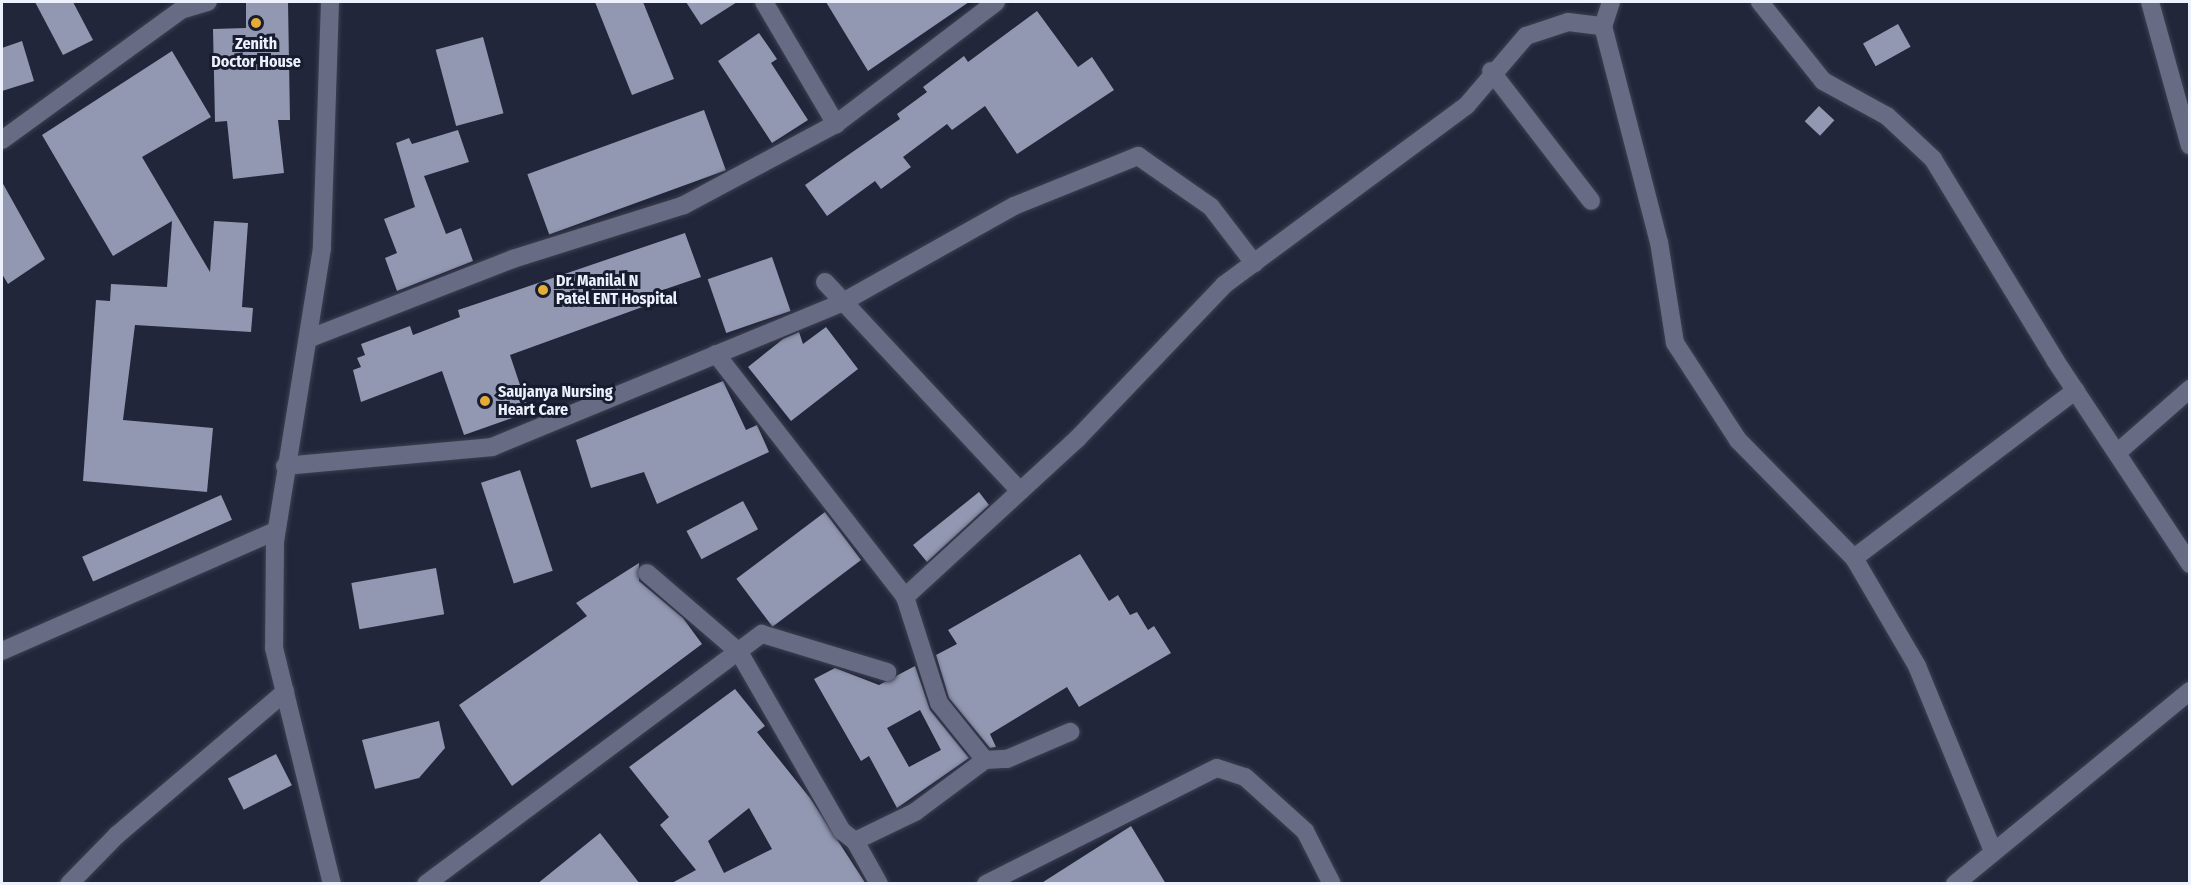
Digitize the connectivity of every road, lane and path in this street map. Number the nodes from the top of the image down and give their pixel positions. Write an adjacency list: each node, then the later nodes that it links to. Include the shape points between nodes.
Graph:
1 (208, 2): 11 (street, via 181,10)
2 (330, 2): 17 (street, via 322,248)
3 (764, 2): 10 (street)
4 (996, 2): 10 (street)
5 (1611, 2): 8 (street)
6 (1760, 2): 20 (street, via 1823,81 1887,116 1933,159)
7 (2150, 2): 12 (street)
8 (1603, 26): 9 (street, via 1568,22 1526,36); 25 (street, via 1659,242 1675,343 1738,440)
9 (1491, 71): 13 (street); 14 (street, via 1467,105)
10 (836, 124): 17 (street, via 684,205 513,259)
11 (2, 140)
12 (2190, 146)
13 (1591, 201)
14 (1254, 263): 16 (street, via 1211,207 1138,156 1014,206); 23 (street, via 1224,285)
15 (825, 282): 16 (street)
16 (843, 302): 18 (street); 23 (street)
17 (310, 338): 22 (street)
18 (716, 354): 22 (street, via 492,447); 28 (street)
19 (2190, 389): 21 (street)
20 (2076, 390): 21 (street); 25 (street)
21 (2118, 452): 26 (street)
22 (285, 466): 24 (street)
23 (1020, 491): 28 (street)
24 (276, 531): 29 (street); 33 (street, via 274,648)
25 (1854, 558): 37 (street, via 1917,666)
26 (2190, 564)
27 (647, 573): 30 (street)
28 (905, 597): 35 (street, via 939,703)
29 (2, 651)
30 (739, 652): 31 (street, via 762,634); 36 (street, via 842,831); 40 (street)
31 (887, 672)
32 (2190, 691): 37 (street, via 2081,784)
33 (285, 692): 38 (street, via 117,835); 39 (street)
34 (1070, 732): 35 (street, via 1007,759)
35 (985, 760): 36 (street, via 915,812)
36 (855, 841): 41 (street)
37 (1992, 849): 44 (street)
38 (69, 884)
39 (332, 884)
40 (426, 884)
41 (879, 884)
42 (986, 884): 43 (street, via 1217,768 1245,777 1305,831)
43 (1332, 884)
44 (1955, 884)

